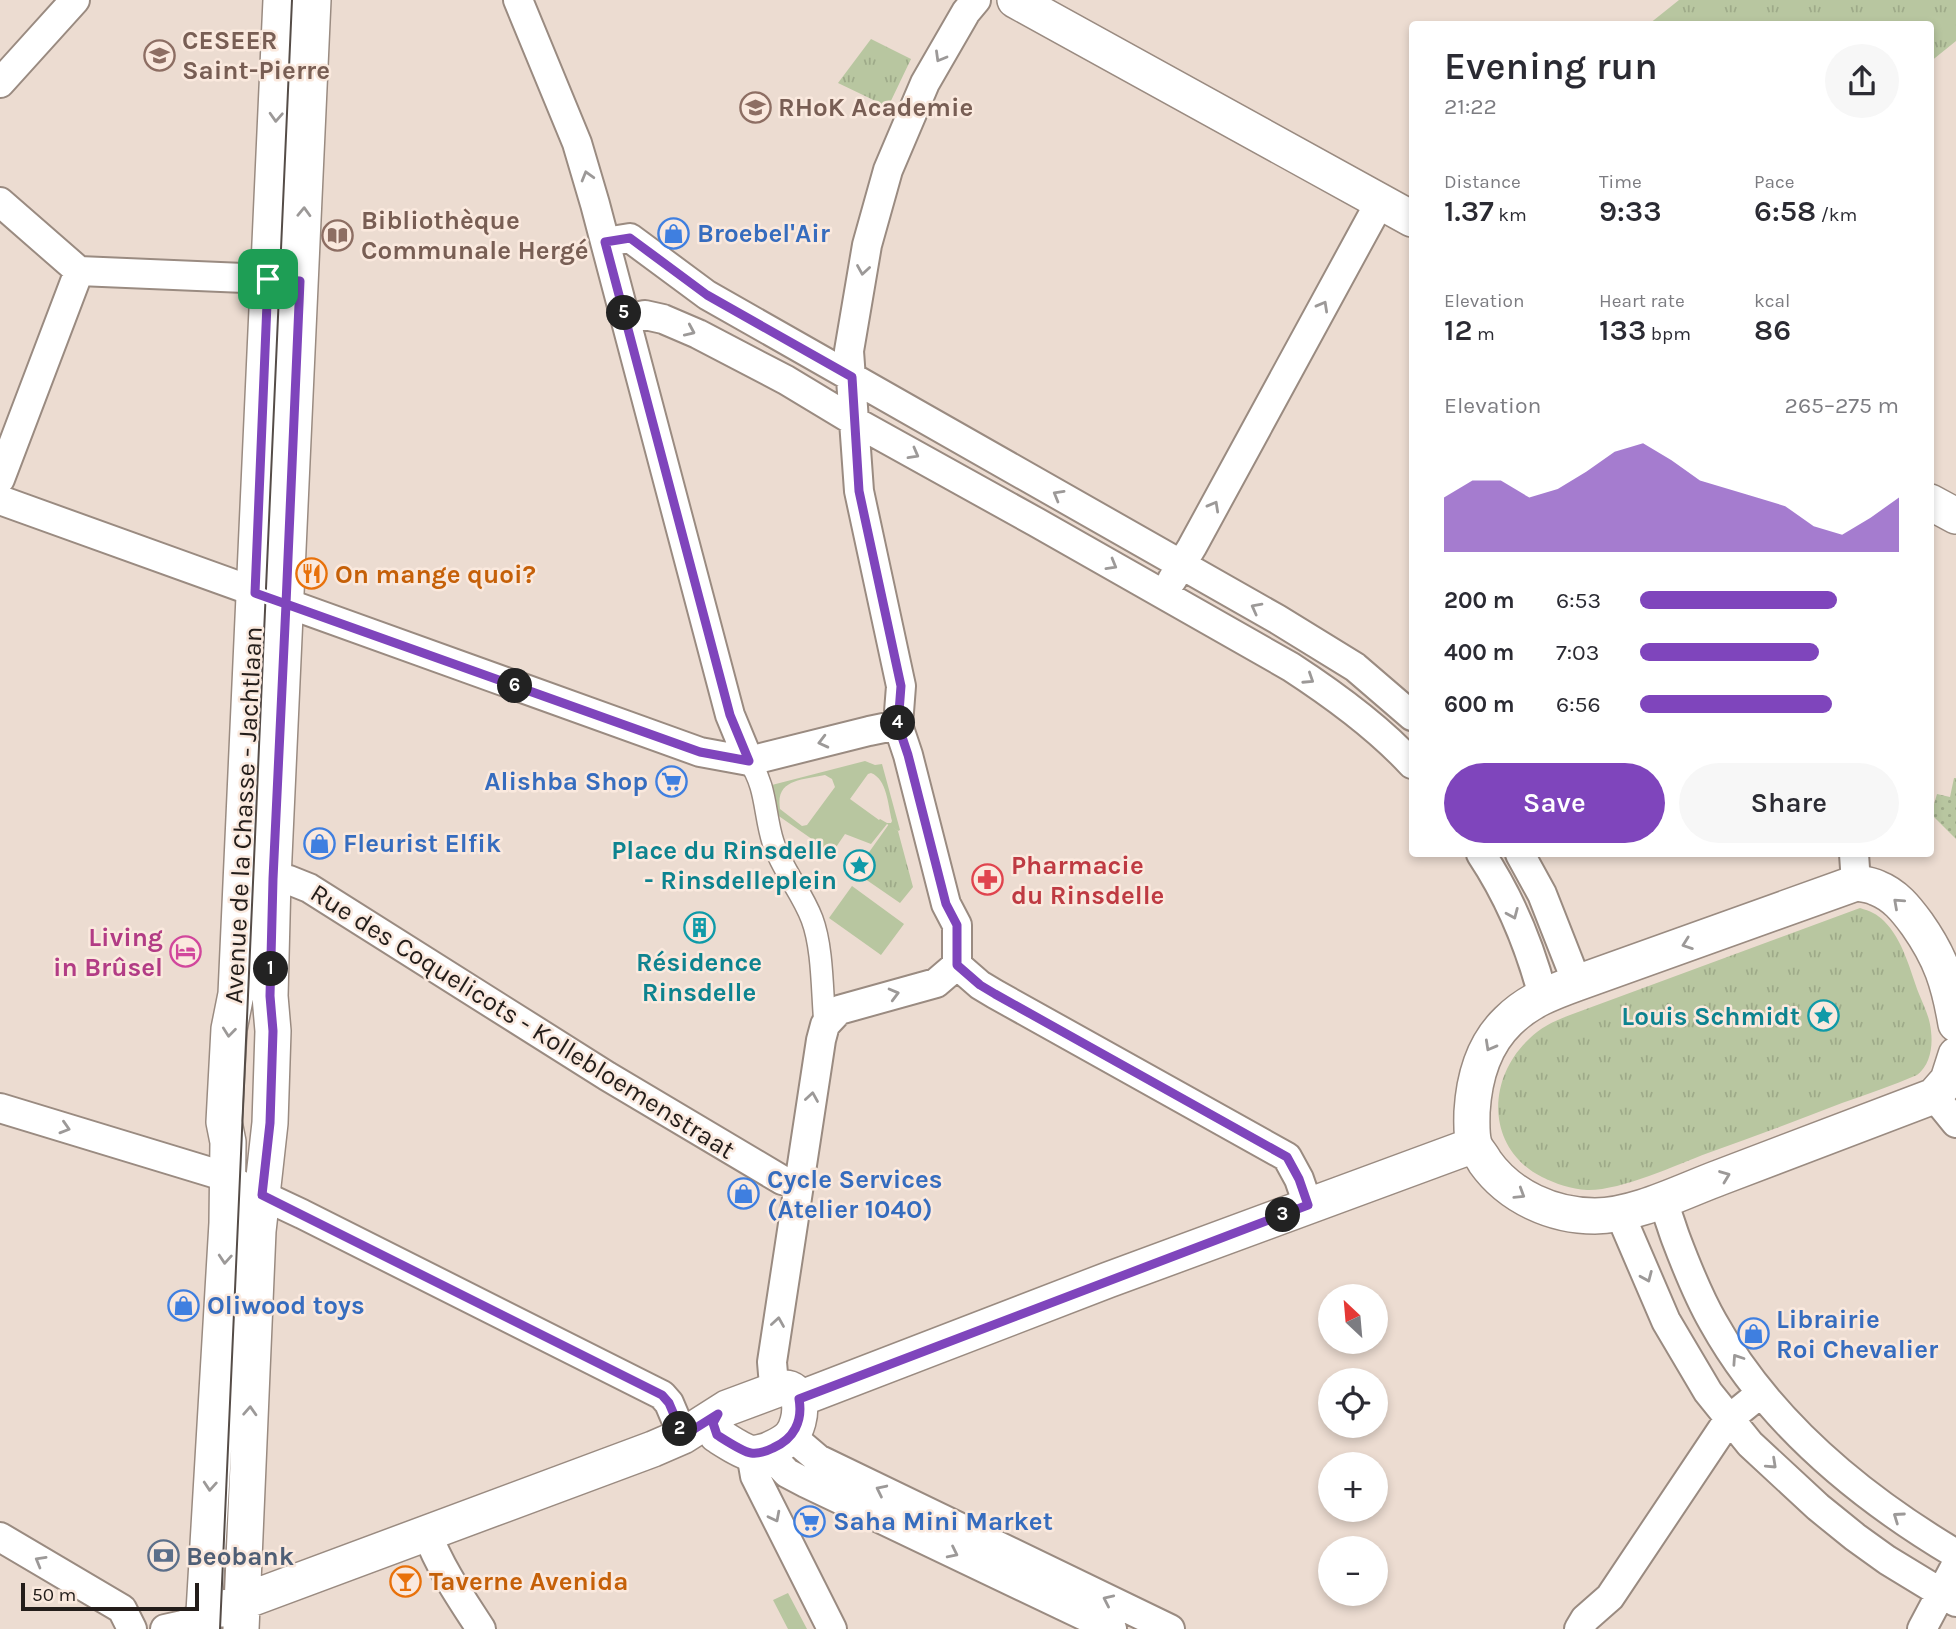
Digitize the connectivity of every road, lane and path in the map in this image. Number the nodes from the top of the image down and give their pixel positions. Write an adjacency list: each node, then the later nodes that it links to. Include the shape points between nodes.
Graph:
1 (75, 0): 7 (street)
2 (281, 0): 13 (street, Avenue de la Chasse - Jachtlaan, one-way to 13)
3 (313, 0): 13 (street, Avenue de la Chasse - Jachtlaan, one-way to 3)
4 (518, 0): 11 (street, one-way to 4, via 577,143)
5 (976, 0): 15 (street, one-way to 15, via 925,83 888,170 867,245 849,351)
6 (1015, 0): 9 (street)
7 (0, 83)
8 (0, 202): 12 (street)
9 (1380, 202): 10 (street); 21 (street, one-way to 9)
10 (1409, 217)
11 (605, 242): 14 (street); 15 (street, via 630,238 707,295)
12 (79, 271): 13 (street); 17 (street)
13 (284, 280): 23 (street, Avenue de la Chasse - Jachtlaan)
14 (626, 319): 16 (street, one-way to 16, via 645,315 686,329); 27 (street, via 730,715)
15 (852, 377): 16 (street); 21 (street, one-way to 15)
16 (854, 421): 22 (street, one-way to 22); 25 (street, via 859,491 901,686)
17 (0, 479)
18 (0, 500): 23 (street)
19 (1934, 504): 20 (street)
20 (1956, 516)
21 (1181, 565): 22 (street); 24 (street, one-way to 21, via 1355,667)
22 (1163, 595): 26 (street, one-way to 26, via 1291,667)
23 (270, 598): 27 (street, via 700,752); 31 (street, Avenue de la Chasse - Jachtlaan)
24 (1409, 713)
25 (898, 725): 27 (street, one-way to 27); 32 (street, via 946,904 957,925)
26 (1407, 748)
27 (749, 761): 37 (street, via 761,781 773,841 817,934)
28 (1483, 857): 35 (street, one-way to 35, via 1511,909)
29 (1522, 857): 34 (street, via 1542,894)
30 (1855, 869): 33 (street, one-way to 30, via 1902,903); 34 (street, one-way to 34)
31 (257, 879): 43 (street, Avenue de la Chasse - Jachtlaan, one-way to 43, via 229,1028 224,1122); 44 (street, Rue des Coquelicots - Kollebloemenstraat, via 289,880 309,888 607,1076 782,1180); 45 (street, Avenue de la Chasse - Jachtlaan, via 273,1031)
32 (957, 965): 37 (street, one-way to 32, via 839,1010 936,983); 47 (street, via 995,994 1287,1157)
33 (1949, 968): 36 (street)
34 (1577, 983): 35 (street)
35 (1543, 996): 42 (street, one-way to 42, via 1507,1022 1480,1065 1473,1091)
36 (1956, 1024)
37 (825, 1025): 44 (street, one-way to 37)
38 (1956, 1055): 39 (street, via 1948,1080)
39 (1934, 1096): 41 (street); 46 (street, one-way to 39)
40 (0, 1108): 43 (street, one-way to 43)
41 (1956, 1123)
42 (1474, 1145): 47 (street); 48 (street, one-way to 48, via 1500,1180 1548,1209 1592,1216)
43 (227, 1179): 45 (street); 60 (street, Avenue de la Chasse - Jachtlaan, one-way to 60)
44 (799, 1184): 50 (street, one-way to 44, via 773,1374 772,1362)
45 (262, 1195): 52 (street, via 662,1395); 59 (street, Avenue de la Chasse - Jachtlaan, one-way to 45)
46 (1661, 1200): 48 (street); 49 (street, one-way to 46, via 1713,1323)
47 (1308, 1205): 50 (street, via 919,1352)
48 (1620, 1214): 51 (street, one-way to 51, via 1666,1321)
49 (1760, 1393): 51 (street); 56 (street, one-way to 49, via 1874,1501)
50 (788, 1394): 53 (street, via 800,1406 798,1421); 53 (street, via 727,1408)
51 (1729, 1419): 58 (street, one-way to 58, via 1818,1507 1887,1560); 67 (street, via 1610,1597)
52 (683, 1436): 53 (street); 54 (street)
53 (750, 1439): 64 (street, one-way to 64, via 755,1476); 65 (street, one-way to 65, via 787,1473 806,1483); 66 (street, one-way to 53, via 818,1459)
54 (427, 1533): 59 (street); 63 (street, via 435,1556)
55 (0, 1537): 61 (street, one-way to 55, via 122,1609)
56 (1956, 1554)
57 (1956, 1565): 58 (street)
58 (1948, 1597): 68 (street)
59 (242, 1615): 60 (street)
60 (203, 1623): 62 (street)
61 (132, 1629)
62 (165, 1629)
63 (481, 1629)
64 (832, 1629)
65 (1112, 1629)
66 (1170, 1629)
67 (1578, 1629)
68 (1922, 1629)

